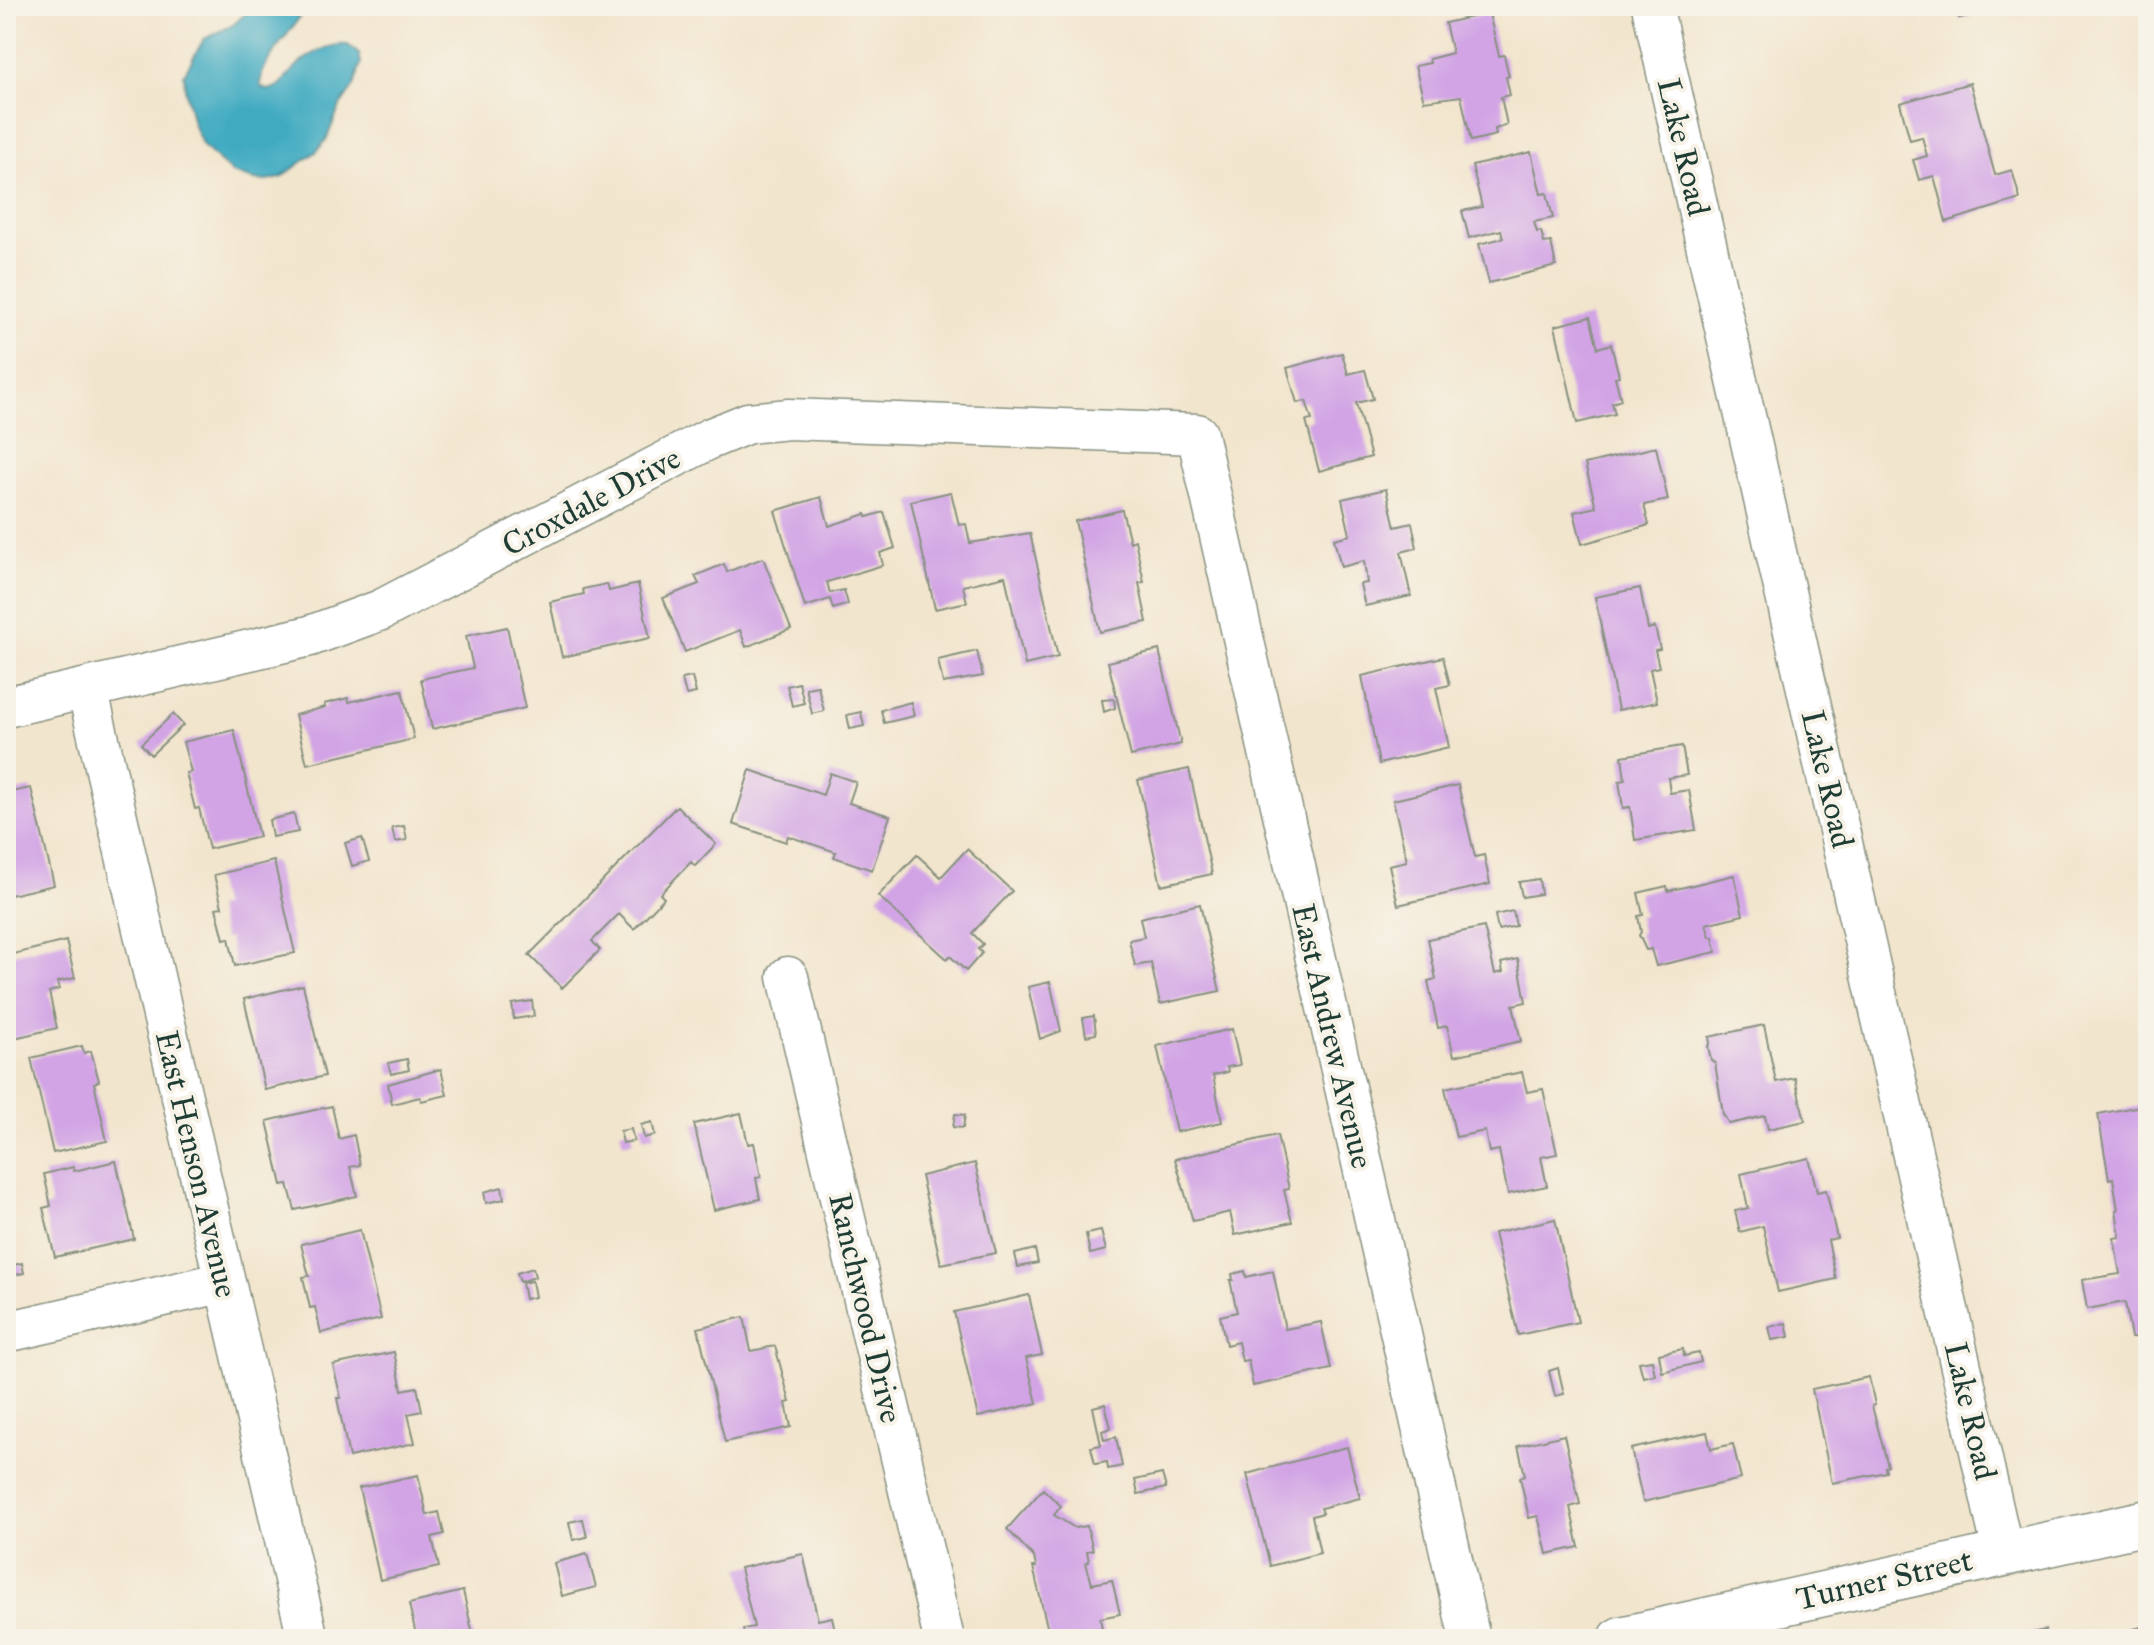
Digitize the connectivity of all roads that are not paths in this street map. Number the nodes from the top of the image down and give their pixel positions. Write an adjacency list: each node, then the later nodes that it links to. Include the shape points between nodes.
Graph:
1 (1652, 6): 9 (street, Lake Road)
2 (1197, 434): 3 (street, Croxdale Drive, via 789,419 748,423 381,610 310,636); 12 (street, East Andrew Avenue)
3 (87, 688): 4 (street, Croxdale Drive); 6 (street, East Henson Avenue)
4 (6, 707)
5 (788, 977): 11 (street, Ranchwood Drive)
6 (225, 1282): 7 (street); 10 (street, East Henson Avenue)
7 (6, 1332)
8 (2148, 1522): 9 (street, Turner Street)
9 (2003, 1552): 13 (street, Turner Street)
10 (308, 1639)
11 (944, 1639)
12 (1470, 1639)
13 (1621, 1639)

